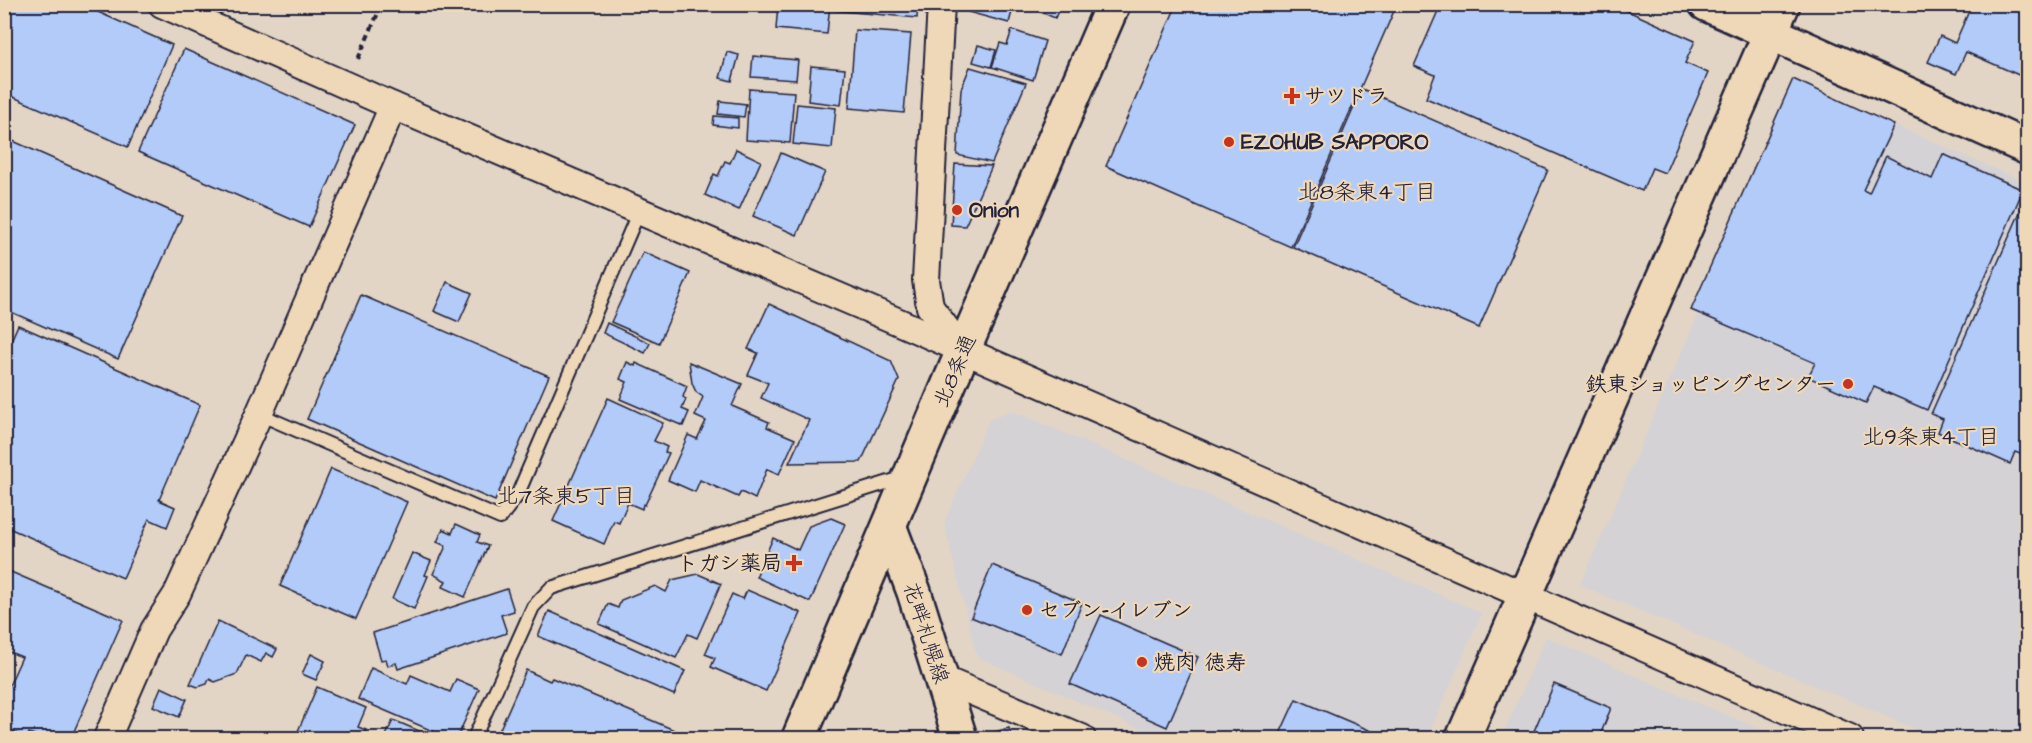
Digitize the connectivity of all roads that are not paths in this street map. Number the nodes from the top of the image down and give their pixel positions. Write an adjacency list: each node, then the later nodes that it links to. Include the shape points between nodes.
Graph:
1 (162, 4): 6 (street)
2 (941, 4): 9 (street, via 926,280 930,306)
3 (1113, 4): 9 (street, 北8条通)
4 (1706, 4): 5 (street)
5 (1776, 19): 7 (street); 13 (street)
6 (393, 106): 8 (street); 10 (street)
7 (2028, 148)
8 (639, 211): 9 (street); 10 (lane, via 517,496 500,519)
9 (963, 351): 11 (street, 北8条通); 13 (street)
10 (259, 414): 15 (street, via 177,594 154,630)
11 (912, 475): 12 (street, 北8条通); 16 (lane, via 551,588 533,607)
12 (890, 528): 14 (street, 花畔札幌線); 17 (street, 北8条通)
13 (1525, 597): 20 (street); 21 (street)
14 (942, 679): 18 (street, 花畔札幌線); 19 (street)
15 (107, 738)
16 (474, 738)
17 (799, 738)
18 (960, 738)
19 (1082, 738)
20 (1463, 738)
21 (1850, 738)

